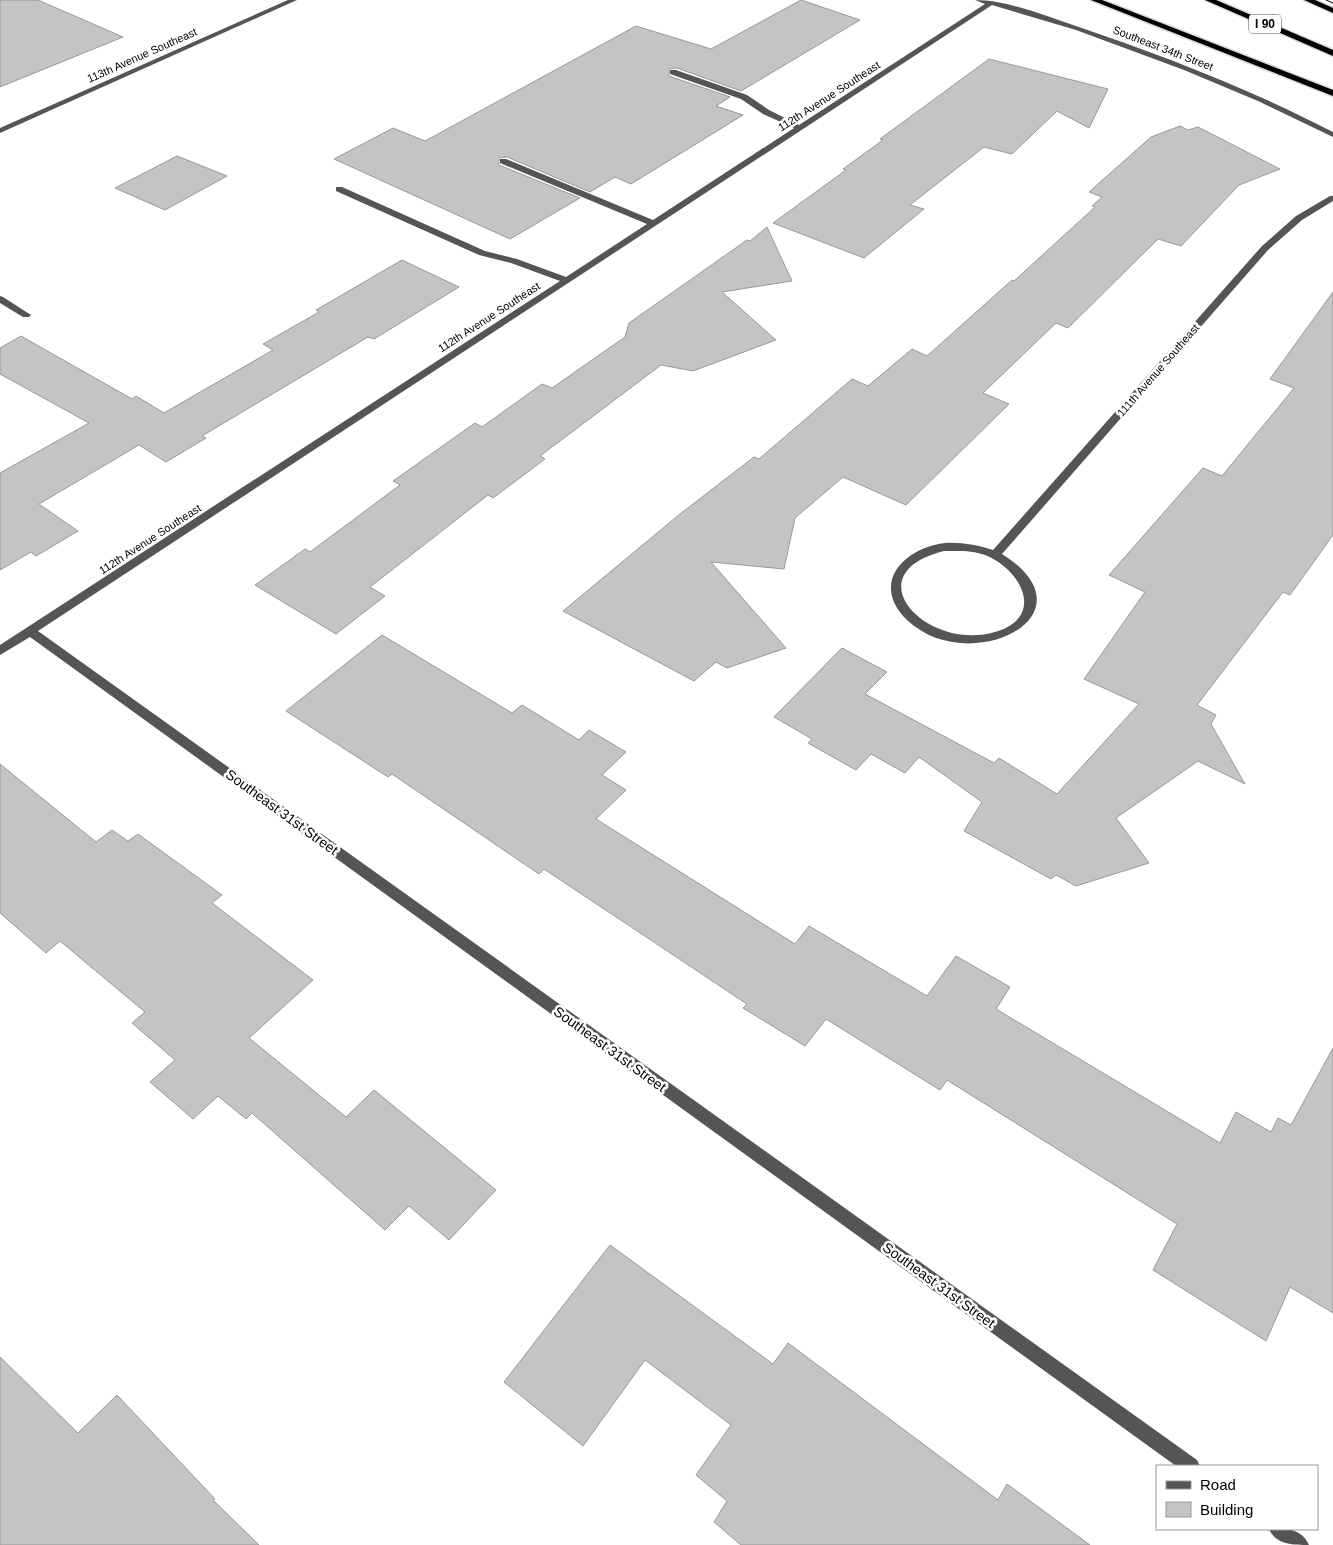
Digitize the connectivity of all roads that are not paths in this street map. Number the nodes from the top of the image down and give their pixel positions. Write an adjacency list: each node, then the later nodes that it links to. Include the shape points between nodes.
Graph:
1 (294, 0): 12 (street, 113th Avenue Southeast)
2 (978, 0): 6 (street, Southeast 34th Street)
3 (1095, 0): 10 (highway)
4 (1209, 0): 8 (highway, I 90)
5 (1308, 0): 7 (highway)
6 (991, 3): 11 (street, 112th Avenue Southeast); 13 (street, Southeast 34th Street, via 1089,32 1169,62 1254,96)
7 (1333, 11)
8 (1333, 53)
9 (673, 72): 11 (street, via 744,97)
10 (1333, 93)
11 (800, 128): 17 (street, 112th Avenue Southeast)
12 (0, 131)
13 (1333, 135)
14 (503, 161): 17 (street)
15 (339, 189): 18 (street, via 482,253)
16 (1333, 198): 21 (street, 111th Avenue Southeast, via 1299,218 1265,248)
17 (654, 224): 18 (street, 112th Avenue Southeast)
18 (567, 280): 22 (street, 112th Avenue Southeast)
19 (0, 299): 20 (street)
20 (26, 315)
21 (995, 555): 21 (street, via 970,548 944,547 921,553 904,565 896,580 897,599 908,616 929,630 955,638 983,639 1007,632 1024,620 1032,603 1028,585 1016,568)
22 (30, 631): 23 (street, 112th Avenue Southeast); 24 (street, Southeast 31st Street)
23 (0, 651)
24 (1190, 1465)
25 (1279, 1530): 26 (street)
26 (1300, 1545)

